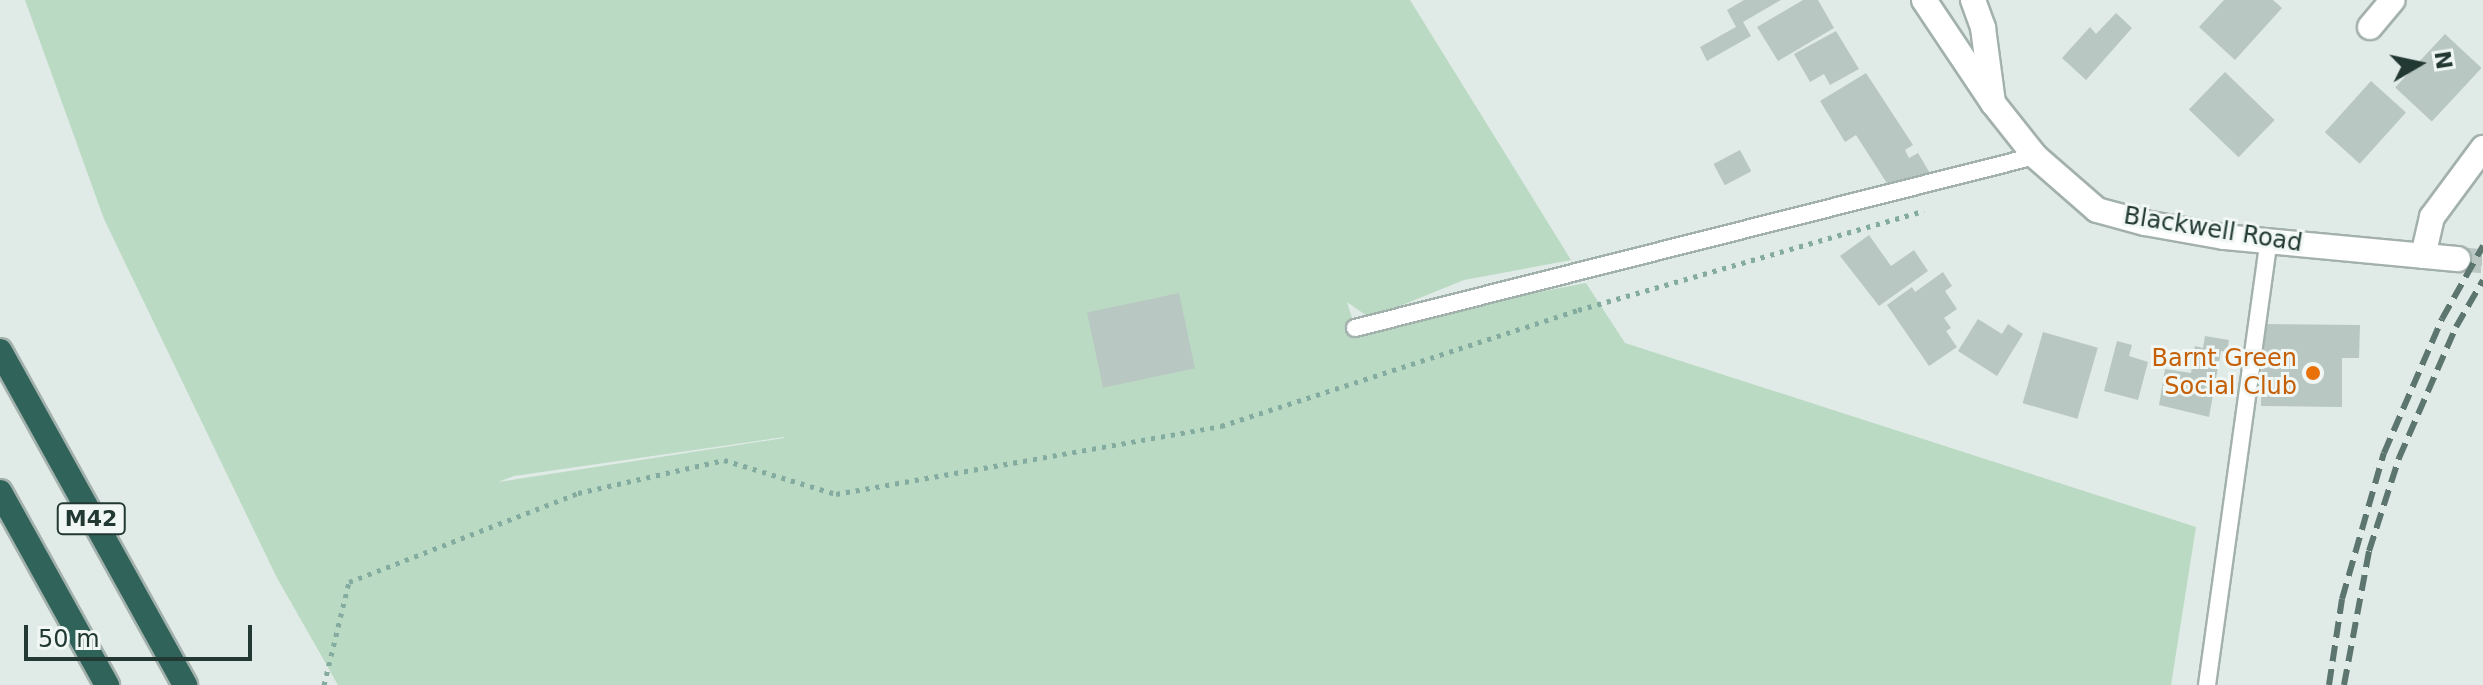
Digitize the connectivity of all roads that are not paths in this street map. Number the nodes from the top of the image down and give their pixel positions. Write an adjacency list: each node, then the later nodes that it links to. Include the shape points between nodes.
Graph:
1 (1924, 0): 5 (street, Blackwell Road)
2 (1973, 0): 5 (street, via 1983,28)
3 (2393, 0): 4 (street)
4 (2370, 27)
5 (1993, 103): 7 (street, Blackwell Road)
6 (2483, 148): 9 (street, via 2432,217)
7 (2035, 156): 8 (street, Blackwell Road, via 2097,210); 11 (lane)
8 (2268, 243): 9 (street, Blackwell Road); 16 (lane)
9 (2423, 256): 10 (street, Blackwell Road)
10 (2458, 259)
11 (1355, 328)
12 (0, 351): 15 (highway, M42)
13 (0, 492): 14 (highway, M42)
14 (107, 685)
15 (185, 685)
16 (2207, 685)

